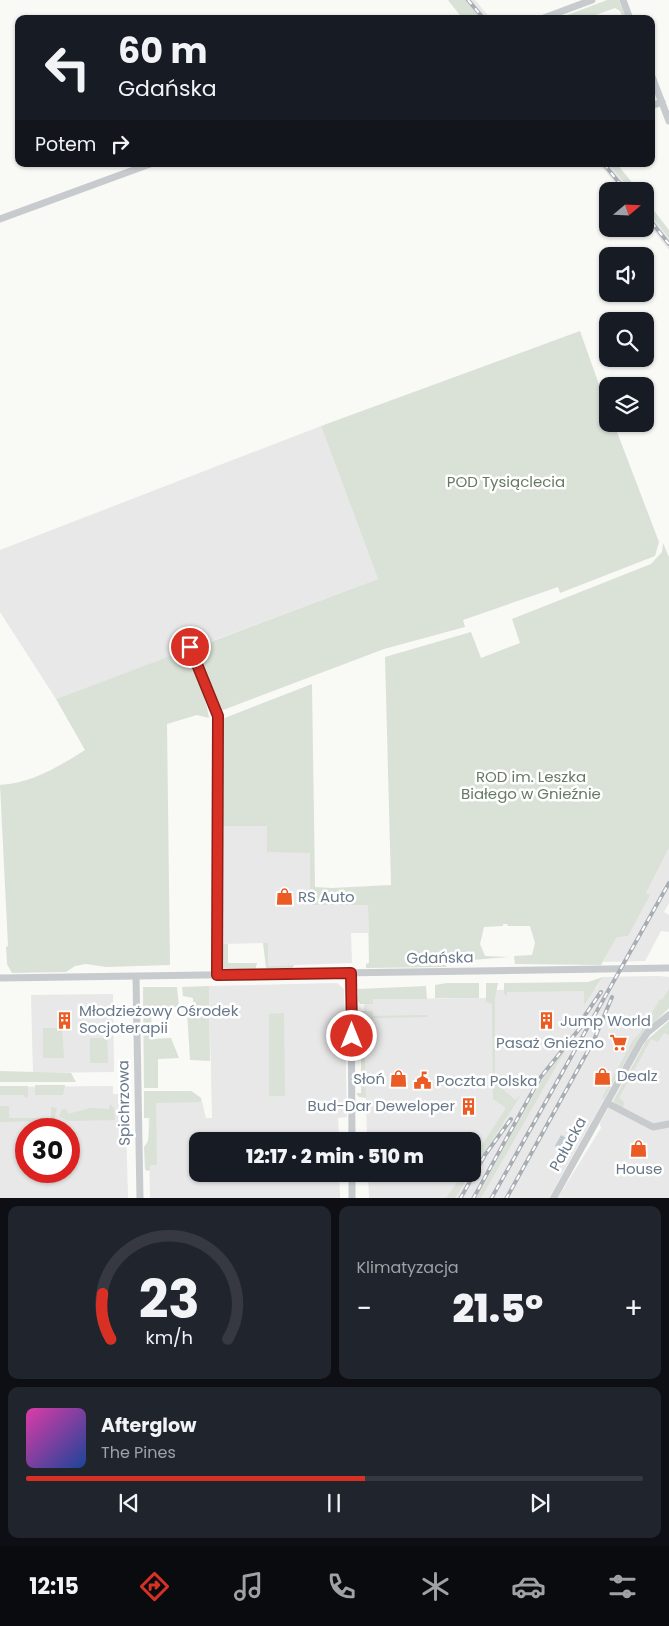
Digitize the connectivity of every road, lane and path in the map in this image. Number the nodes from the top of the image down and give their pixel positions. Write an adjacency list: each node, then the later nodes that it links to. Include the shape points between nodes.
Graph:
1 (592, 0): 3 (street)
2 (623, 0): 4 (street)
3 (552, 15)
4 (629, 15)
5 (655, 84): 6 (street)
6 (662, 102): 7 (street); 8 (street)
7 (655, 105)
8 (669, 121)
9 (142, 167): 10 (street)
10 (0, 219)
11 (190, 647): 14 (street, via 218,716)
12 (667, 970): 13 (street, Gdańska)
13 (351, 973): 14 (street, Gdańska); 20 (street)
14 (217, 975): 15 (street, Gdańska)
15 (136, 977): 16 (street, Gdańska); 22 (street, Spichrzowa)
16 (0, 978)
17 (669, 1015): 18 (street, Pałucka, via 640,1043)
18 (607, 1103): 19 (street, via 653,1127); 24 (street, Pałucka)
19 (669, 1124)
20 (352, 1132)
21 (352, 1182): 23 (street)
22 (140, 1198)
23 (352, 1198)
24 (553, 1198)

